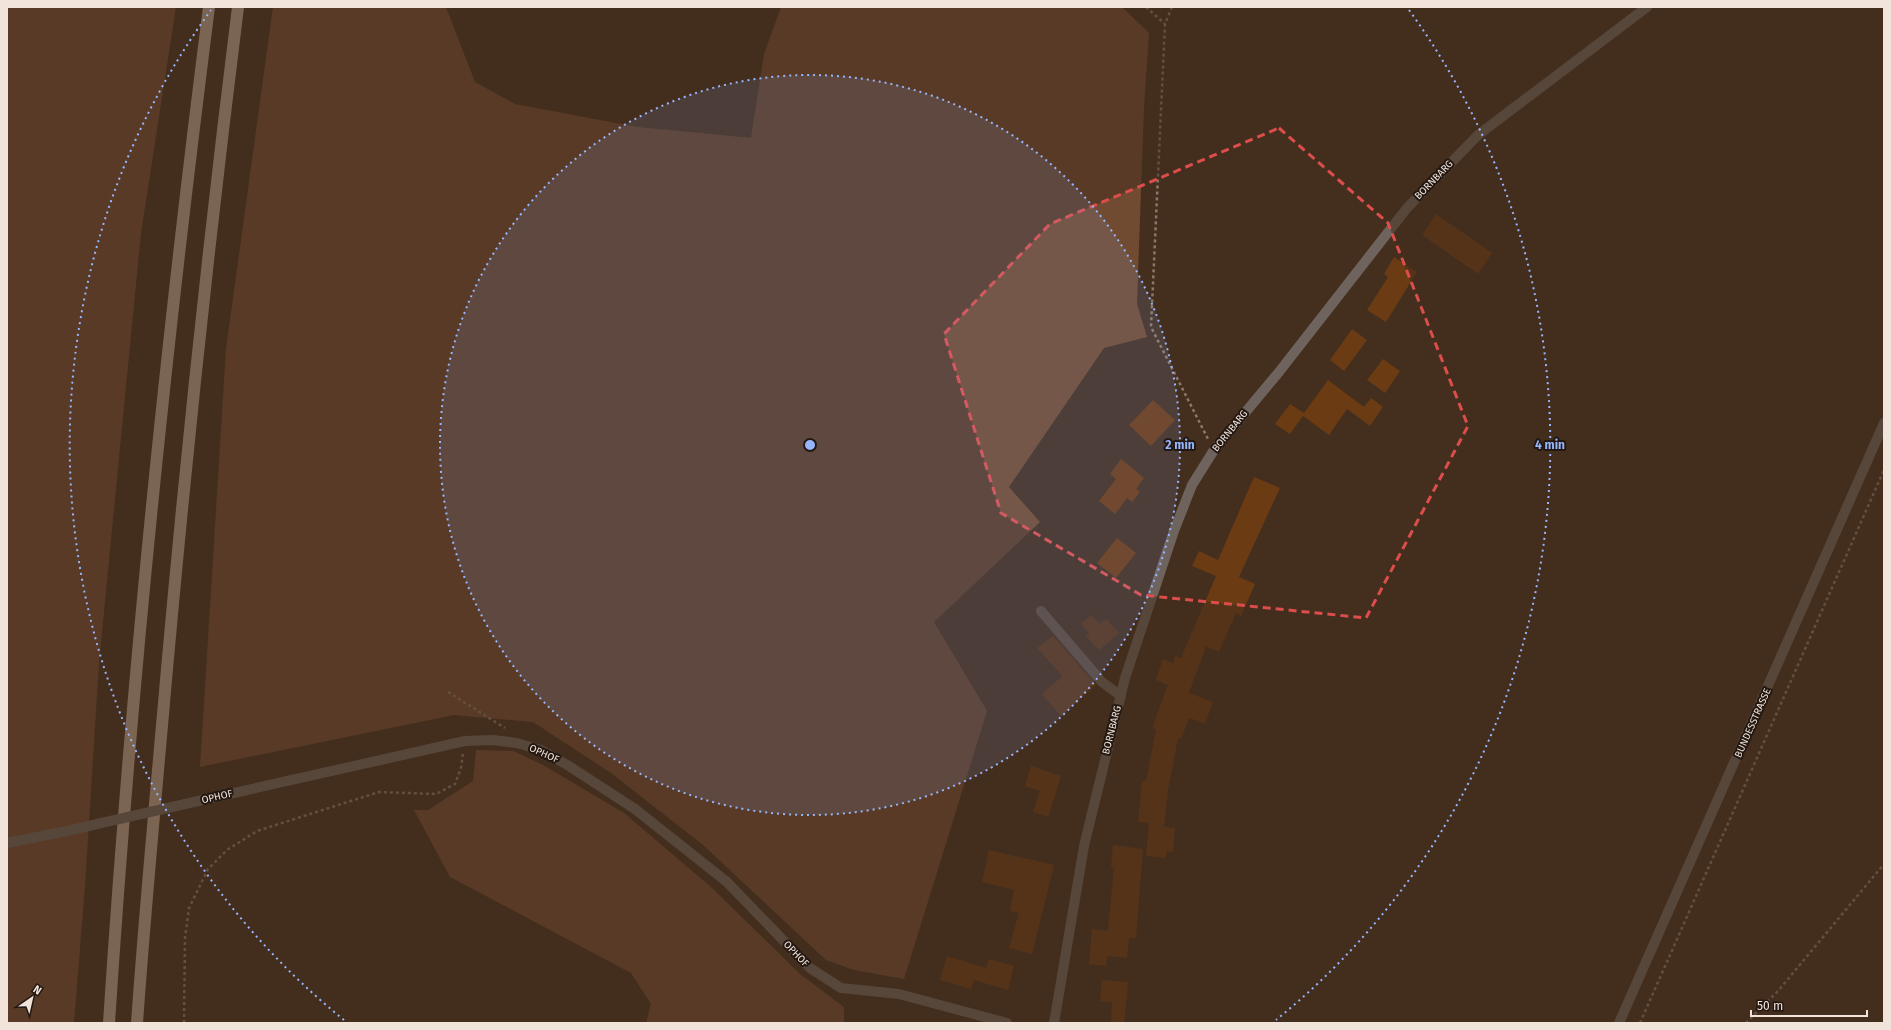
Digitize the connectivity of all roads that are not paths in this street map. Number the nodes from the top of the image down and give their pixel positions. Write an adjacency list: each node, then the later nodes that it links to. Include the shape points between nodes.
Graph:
1 (209, 7): 8 (highway, via 181,230 154,491)
2 (238, 7): 9 (highway, via 209,244 181,514)
3 (1647, 7): 6 (street, BORNBARG, via 1478,134 1407,208 1279,372 1214,450 1192,484 1174,531)
4 (1884, 423): 12 (street, BUNDESSTRASSE)
5 (1041, 611): 6 (street, via 1102,682)
6 (1121, 696): 11 (street, BORNBARG, via 1084,846)
7 (7, 843): 10 (street, OPHOF, bridge, via 465,741 493,740 518,743 541,750 635,809 726,882 810,968 841,988 899,994)
8 (109, 1023)
9 (137, 1023)
10 (1007, 1023)
11 (1054, 1023)
12 (1620, 1023)

